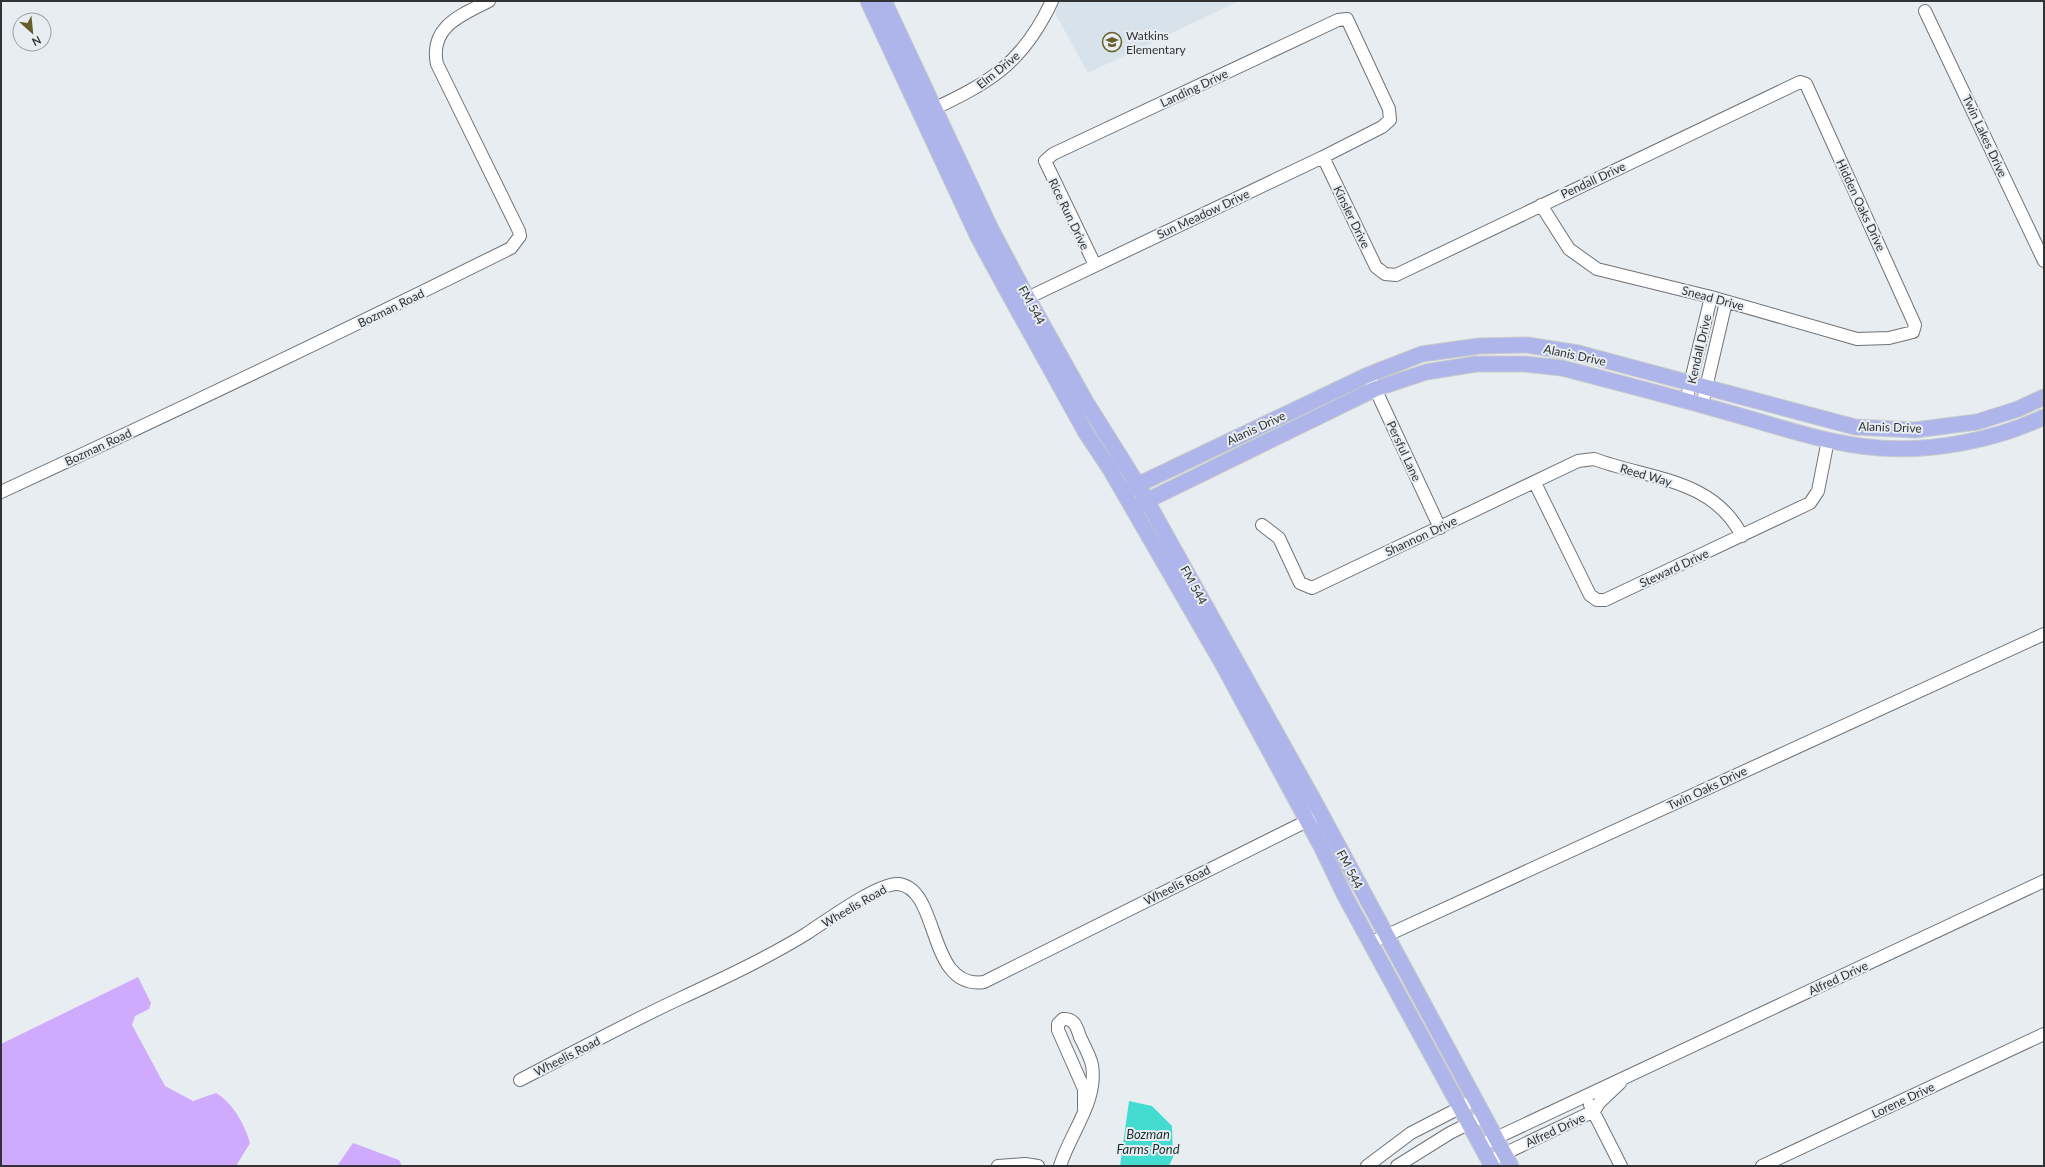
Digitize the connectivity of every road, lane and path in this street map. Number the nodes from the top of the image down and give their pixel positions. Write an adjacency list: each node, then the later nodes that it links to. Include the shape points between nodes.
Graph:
1 (489, 1): 31 (street, Bozman Road, via 451,21 435,46 435,52 437,64 519,231 520,236 511,248 288,357)
2 (868, 1): 8 (main road, FM 544)
3 (884, 1): 8 (main road, FM 544)
4 (1052, 1): 8 (street, Elm Drive, via 1030,41 1002,70 975,89)
5 (1925, 11): 12 (street, Twin Lakes Drive)
6 (1347, 19): 9 (street, Sun Meadow Drive, via 1389,109 1390,120 1382,127); 10 (street, Landing Drive, via 1338,20 1316,30 1053,154)
7 (1800, 82): 11 (street, Pendall Drive); 19 (street, Hidden Oaks Drive, via 1806,84 1915,325)
8 (927, 112): 17 (main road, FM 544, via 978,237)
9 (1323, 157): 14 (street, Sun Meadow Drive); 15 (street, Kinsler Drive, via 1376,267)
10 (1045, 161): 14 (street, Rice Run Drive)
11 (1541, 205): 15 (street, Pendall Drive, via 1396,275); 16 (street, Snead Drive, via 1569,249 1597,268)
12 (2039, 235): 13 (street, Twin Lakes Drive)
13 (2044, 260)
14 (1095, 265): 17 (street, Sun Meadow Drive)
15 (1385, 274)
16 (1711, 297): 18 (street, Snead Drive); 21 (street, Kendall Drive)
17 (1021, 300): 30 (main road, FM 544); 32 (main road, FM 544, via 1086,433)
18 (1726, 302): 19 (street, Snead Drive, via 1857,339 1889,338); 22 (street, Kendall Drive)
19 (1913, 332)
20 (1368, 375): 21 (main road, Alanis Drive, via 1422,354 1478,346 1527,345 1578,353); 23 (street, Persful Lane); 30 (main road, Alanis Drive)
21 (1690, 384): 22 (main road, Alanis Drive); 25 (street, Kendall Drive)
22 (1706, 388): 24 (main road, Alanis Drive, via 1855,427 1915,430 1977,422 2018,409); 26 (street, Kendall Drive)
23 (1375, 389): 25 (main road, Alanis Drive, via 1426,372 1476,364 1524,364 1562,368); 33 (main road, Alanis Drive); 36 (street, Persful Lane)
24 (2044, 397)
25 (1686, 401): 26 (main road, Alanis Drive)
26 (1702, 405): 28 (main road, Alanis Drive)
27 (2044, 417): 28 (main road, Alanis Drive, via 2022,428 1979,440 1931,447 1880,448)
28 (1828, 440): 37 (street, Steward Drive, via 1815,498 1810,503)
29 (1535, 483): 36 (street, Shannon Drive); 37 (street, Reed Way, via 1578,461 1594,459 1687,486 1707,496 1724,510); 37 (street, Steward Drive, via 1588,591 1597,600 1609,599)
30 (1138, 485): 32 (main road, Alanis Drive); 33 (main road, FM 544)
31 (1, 492)
32 (1124, 492): 34 (main road, FM 544)
33 (1147, 501): 34 (main road, Alanis Drive); 39 (main road, FM 544)
34 (1132, 508): 40 (main road, FM 544, via 1222,663)
35 (1262, 525): 36 (street, Shannon Drive, via 1279,538 1300,583 1307,588 1316,587)
36 (1440, 528)
37 (1742, 536)
38 (2044, 634): 42 (street, Twin Oaks Drive)
39 (1321, 814): 40 (street, Wheelis Road); 42 (main road, FM 544)
40 (1307, 820): 43 (main road, FM 544); 46 (street, Wheelis Road, via 979,983 967,982 952,972 937,945 920,899 906,886 890,885 872,893 796,940)
41 (2044, 881): 45 (street, Alfred Drive)
42 (1386, 935): 43 (street, Twin Oaks Drive); 48 (main road, FM 544)
43 (1370, 943): 49 (main road, FM 544)
44 (2044, 1034): 64 (street, Lorene Drive)
45 (1632, 1074): 47 (street, Alfred Drive); 51 (street, Alfred Drive, via 1606,1095)
46 (520, 1080)
47 (1586, 1094): 51 (street); 54 (street, Alfred Drive)
48 (1475, 1100): 49 (street); 52 (main road, FM 544)
49 (1460, 1107): 53 (main road, FM 544); 61 (street, via 1411,1133)
50 (1084, 1109): 50 (street, via 1092,1088 1092,1065 1074,1023 1063,1019 1058,1024 1058,1030 1084,1089); 60 (street)
51 (1594, 1111): 56 (street, Alfred Drive); 63 (street)
52 (1484, 1116): 53 (street); 54 (main road, FM 544)
53 (1469, 1124): 55 (main road, FM 544); 62 (street)
54 (1496, 1138): 55 (street, Alfred Drive); 56 (main road, FM 544)
55 (1481, 1145): 57 (main road, FM 544)
56 (1508, 1160): 57 (street, Alfred Drive)
57 (1491, 1163)
58 (998, 1166): 59 (street)
59 (1038, 1166)
60 (1060, 1166)
61 (1367, 1166)
62 (1397, 1166)
63 (1621, 1166)
64 (1762, 1166)

